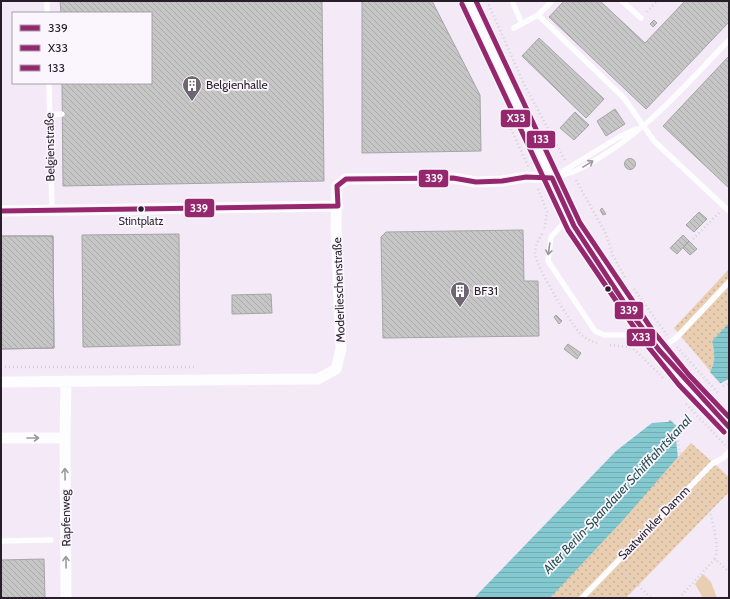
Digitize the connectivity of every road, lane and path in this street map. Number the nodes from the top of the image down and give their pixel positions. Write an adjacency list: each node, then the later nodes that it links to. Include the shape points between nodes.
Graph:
1 (47, 1): 8 (lane)
2 (468, 1): 19 (main road)
3 (487, 1): 18 (path, via 536,108)
4 (512, 1): 11 (lane)
5 (552, 1): 9 (lane)
6 (622, 1): 10 (lane)
7 (657, 1): 10 (path)
8 (47, 12)
9 (538, 15): 11 (lane); 17 (lane, via 624,98)
10 (641, 18)
11 (522, 24): 12 (lane)
12 (514, 28)
13 (729, 40): 17 (lane, via 654,118)
14 (49, 84): 16 (lane, Belgienstraße)
15 (62, 114): 16 (lane)
16 (49, 115): 22 (lane, Belgienstraße)
17 (643, 125): 18 (lane, via 619,137); 21 (lane, via 654,141)
18 (570, 170): 19 (lane); 26 (path, via 606,234 613,256)
19 (552, 178): 20 (street, Moderlieschenstraße, via 526,177 476,182 453,178 346,179 337,186); 24 (main road)
20 (338, 206): 22 (street); 34 (street, Moderlieschenstraße, via 336,225 341,348 336,368 318,379)
21 (727, 209): 25 (path)
22 (52, 210): 23 (street)
23 (1, 211)
24 (569, 217): 29 (main road); 29 (lane, one-way to 29, via 551,237 548,261 595,331 604,335)
25 (694, 239)
26 (627, 281)
27 (729, 282): 30 (lane)
28 (632, 287): 30 (path)
29 (647, 335): 31 (main road)
30 (672, 341): 31 (lane); 38 (path)
31 (659, 350): 40 (main road)
32 (1, 367): 33 (path)
33 (201, 368)
34 (66, 381): 35 (street, Moderlieschenstraße); 43 (street, Rapfenweg)
35 (1, 382)
36 (729, 382): 37 (path)
37 (723, 386)
38 (719, 395)
39 (684, 402): 44 (path)
40 (729, 427)
41 (680, 430): 45 (path, via 677,433 680,454)
42 (1, 438): 43 (street, one-way to 43)
43 (64, 438): 51 (street, Rapfenweg, one-way to 43)
44 (728, 450): 45 (lane, Saatwinkler Damm, via 723,458 712,464)
45 (697, 479): 48 (path, via 715,538 718,552); 49 (lane, Saatwinkler Damm)
46 (51, 540): 47 (lane, Rapfenweg)
47 (1, 541)
48 (715, 559): 50 (path); 54 (path)
49 (615, 563): 52 (lane, Saatwinkler Damm); 53 (path)
50 (729, 572)
51 (66, 598)
52 (582, 598)
53 (651, 598)
54 (679, 598)

